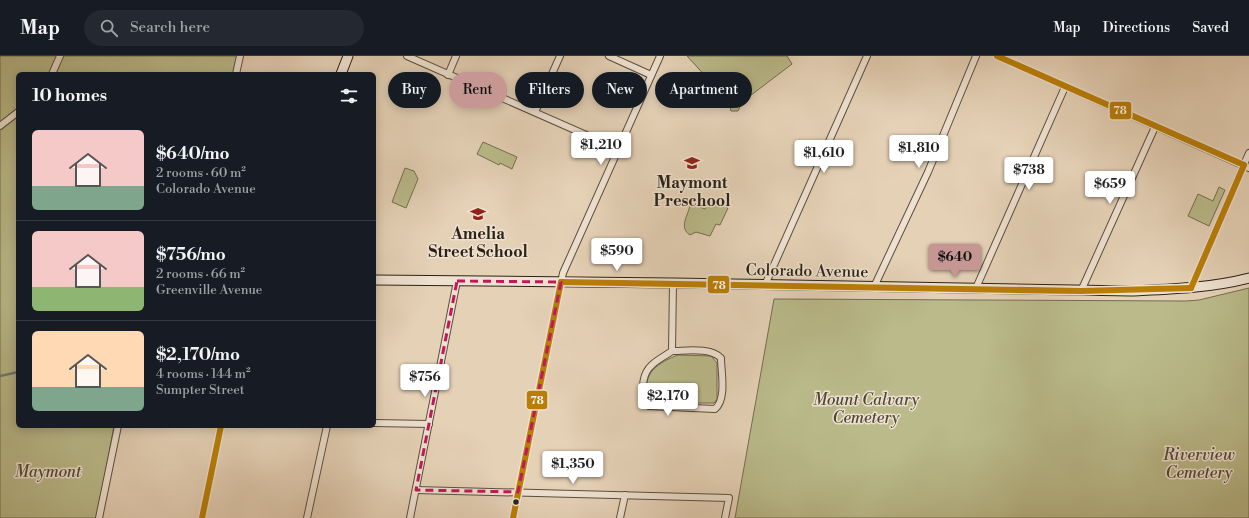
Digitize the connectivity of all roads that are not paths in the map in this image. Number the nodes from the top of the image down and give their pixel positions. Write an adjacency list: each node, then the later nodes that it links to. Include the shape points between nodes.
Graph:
1 (60, 56): 12 (street)
2 (240, 56): 13 (street)
3 (348, 56): 14 (street)
4 (407, 56): 15 (street)
5 (456, 56): 15 (street)
6 (560, 56): 18 (street)
7 (609, 56): 16 (street)
8 (660, 56): 16 (street)
9 (866, 56): 30 (street)
10 (976, 56): 31 (street, via 928,172)
11 (997, 56): 17 (street)
12 (53, 72)
13 (236, 72)
14 (342, 72)
15 (448, 75): 18 (street)
16 (651, 75): 22 (street)
17 (1065, 87): 21 (street); 32 (street)
18 (535, 112): 22 (street)
19 (16, 114): 20 (street)
20 (0, 126)
21 (1155, 127): 24 (street); 34 (street)
22 (618, 149): 28 (street)
23 (1249, 154): 24 (street)
24 (1246, 167): 33 (street)
25 (1249, 278): 33 (street, Colorado Avenue)
26 (376, 280): 27 (street, Colorado Avenue)
27 (457, 281): 28 (street, Colorado Avenue); 37 (street)
28 (561, 282): 29 (street, Colorado Avenue); 42 (street)
29 (673, 283): 30 (street, Colorado Avenue); 35 (street)
30 (765, 285): 31 (street, Colorado Avenue)
31 (874, 287): 32 (street, Colorado Avenue)
32 (976, 288): 34 (street, Colorado Avenue)
33 (1190, 288): 34 (street, Colorado Avenue)
34 (1081, 291)
35 (672, 351): 35 (street, via 649,367 644,383 644,401 649,406 661,408 715,409 721,396 721,358 716,353)
36 (376, 423): 37 (street)
37 (429, 424): 41 (street)
38 (118, 428): 44 (street)
39 (221, 428): 45 (street)
40 (327, 428): 46 (street)
41 (416, 490): 42 (street); 47 (street)
42 (518, 492): 43 (street); 48 (street)
43 (625, 495): 49 (street); 50 (street, via 729,498)
44 (99, 518)
45 (202, 518)
46 (307, 518)
47 (410, 518)
48 (513, 518)
49 (620, 518)
50 (725, 518)

